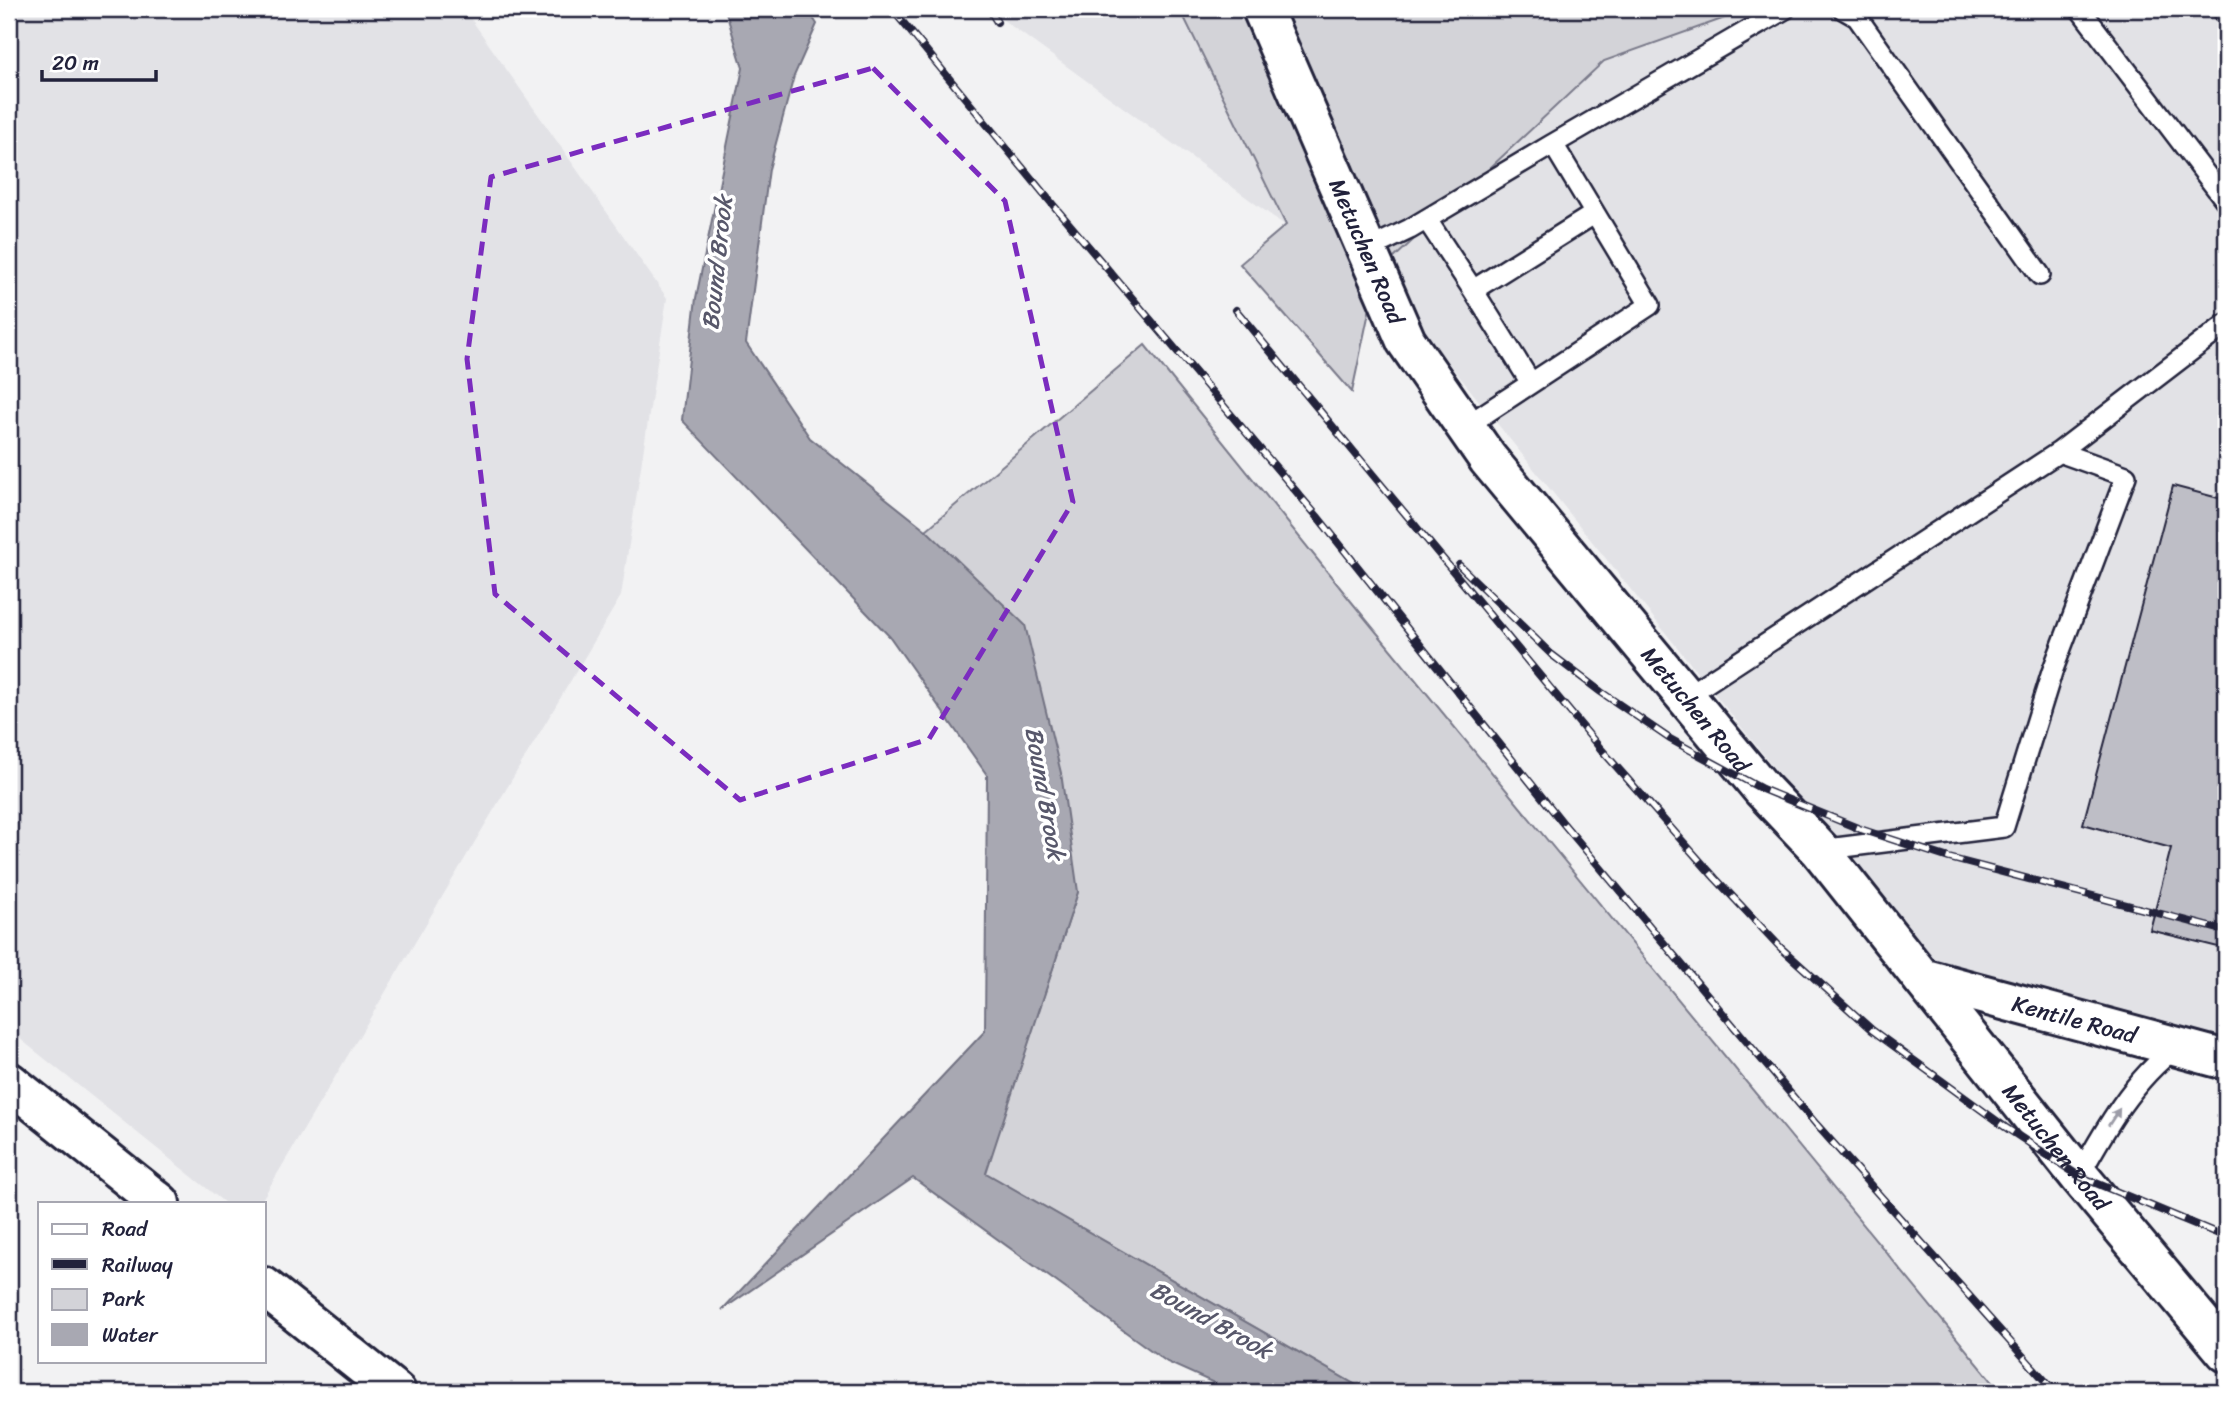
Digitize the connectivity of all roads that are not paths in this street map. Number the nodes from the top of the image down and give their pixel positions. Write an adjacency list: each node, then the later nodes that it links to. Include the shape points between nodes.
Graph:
1 (1262, 9): 11 (street, Metuchen Road)
2 (1785, 9): 7 (lane)
3 (1843, 9): 12 (lane, via 1857,17)
4 (2080, 9): 8 (lane)
5 (2222, 9): 6 (lane)
6 (2226, 14)
7 (1553, 144): 9 (lane); 10 (lane)
8 (2226, 201)
9 (1594, 214): 13 (lane); 15 (lane, via 1650,305)
10 (1419, 225): 11 (lane); 13 (lane)
11 (1366, 250): 16 (street, Metuchen Road, via 1406,341)
12 (2040, 275)
13 (1473, 290): 15 (lane)
14 (2226, 324): 17 (lane)
15 (1531, 383): 16 (lane)
16 (1466, 426): 18 (street, Metuchen Road, via 1488,459)
17 (2059, 452): 18 (lane); 19 (lane, via 2126,476 2052,672 2004,827)
18 (1685, 697): 19 (street, Metuchen Road)
19 (1820, 850): 20 (street, Metuchen Road)
20 (1922, 978): 21 (street, Kentile Road); 24 (street, Metuchen Road)
21 (2177, 1047): 22 (street, Kentile Road); 24 (lane, one-way to 21, via 2122,1105 2158,1060)
22 (2226, 1060)
23 (12, 1091): 25 (street)
24 (2080, 1176): 27 (street, Metuchen Road)
25 (159, 1202)
26 (266, 1289): 28 (street)
27 (2226, 1352)
28 (396, 1392)

